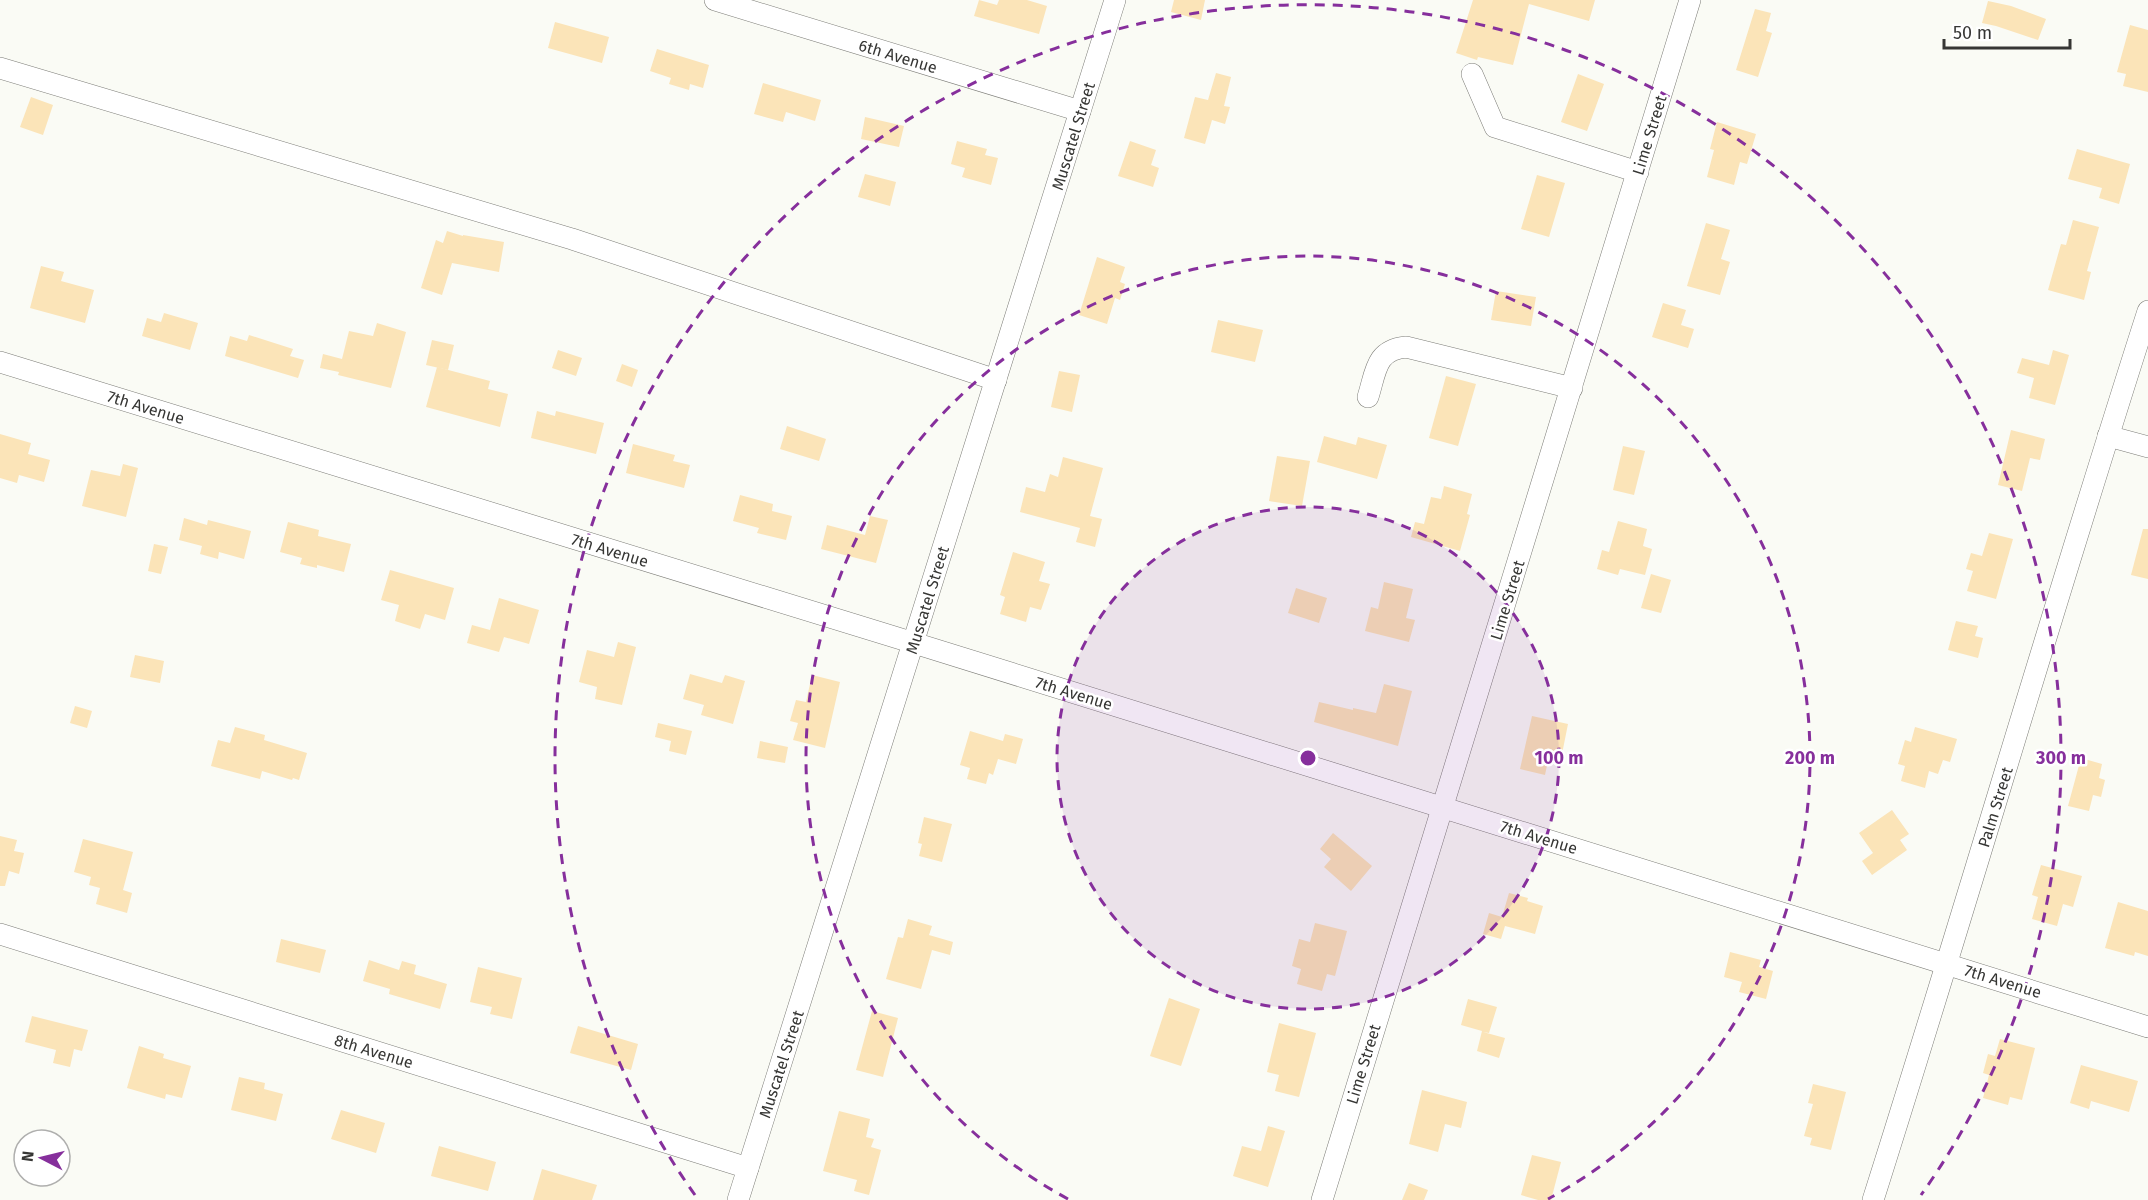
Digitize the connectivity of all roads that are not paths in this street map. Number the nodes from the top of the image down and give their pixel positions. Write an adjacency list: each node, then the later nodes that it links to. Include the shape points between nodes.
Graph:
1 (715, 0): 6 (street, 6th Avenue)
2 (1115, 0): 6 (street, Muscatel Street)
3 (1690, 0): 7 (street, Lime Street)
4 (0, 68): 10 (street, via 572,239)
5 (1472, 74): 7 (street, via 1495,127)
6 (1080, 111): 10 (street, Muscatel Street)
7 (1638, 172): 11 (street, Lime Street)
8 (2148, 311): 13 (street, Palm Street)
9 (0, 362): 15 (street, 7th Avenue)
10 (996, 380): 15 (street, Muscatel Street)
11 (1572, 388): 12 (street, via 1406,347 1383,355); 16 (street, Lime Street)
12 (1368, 397)
13 (2108, 436): 14 (street); 18 (street, Palm Street)
14 (2148, 447)
15 (914, 643): 16 (street, 7th Avenue); 20 (street, Muscatel Street)
16 (1444, 808): 18 (street, 7th Avenue); 22 (street, Lime Street)
17 (0, 934): 20 (street, 8th Avenue)
18 (1948, 964): 19 (street, 7th Avenue); 23 (street, Palm Street)
19 (2148, 1027)
20 (748, 1168): 21 (street, Muscatel Street)
21 (738, 1200)
22 (1322, 1200)
23 (1873, 1200)

